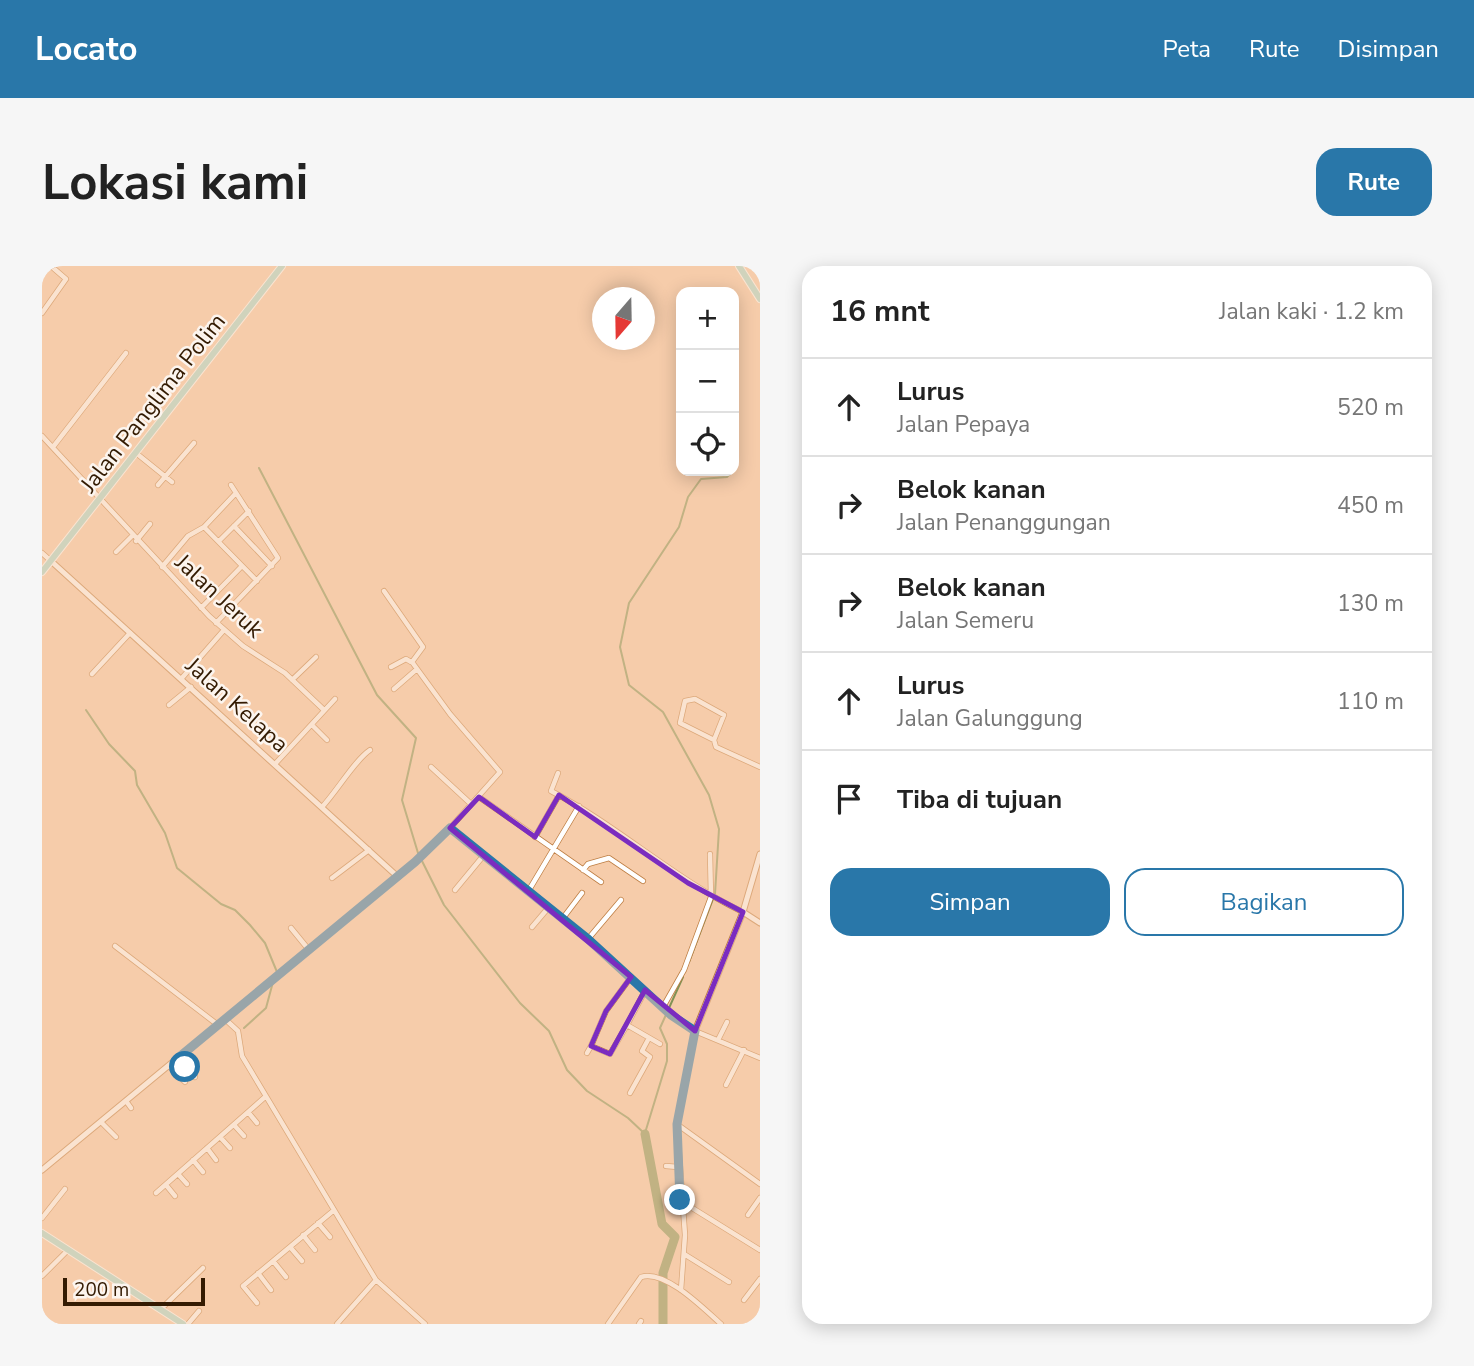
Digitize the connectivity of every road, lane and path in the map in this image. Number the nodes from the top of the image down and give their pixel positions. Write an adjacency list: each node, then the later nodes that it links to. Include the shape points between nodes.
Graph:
1 (51, 266): 5 (street, via 66,279)
2 (282, 266): 10 (main road, Jalan Panglima Polim)
3 (739, 266): 4 (main road)
4 (760, 299)
5 (42, 313)
6 (126, 353): 9 (street)
7 (42, 436): 9 (street, Jalan Jeruk)
8 (194, 443): 11 (street)
9 (53, 447): 16 (street, Jalan Jeruk)
10 (136, 453): 11 (street); 16 (main road, Jalan Panglima Polim)
11 (166, 477): 12 (street); 13 (street)
12 (172, 482)
13 (158, 485)
14 (231, 485): 15 (street)
15 (236, 493): 17 (street); 20 (street)
16 (99, 500): 21 (street, Jalan Jeruk); 25 (main road, Jalan Panglima Polim)
17 (248, 511): 19 (street); 27 (street, via 277,556)
18 (150, 524): 21 (street)
19 (234, 526): 22 (street); 27 (street)
20 (204, 527): 22 (street); 28 (street, via 188,536)
21 (134, 538): 23 (street); 28 (street, Jalan Jeruk)
22 (219, 541): 26 (street)
23 (116, 552)
24 (42, 553): 25 (street)
25 (51, 561): 29 (main road, Jalan Panglima Polim); 35 (street, Jalan Kelapa)
26 (243, 566): 30 (street); 32 (street)
27 (272, 566): 30 (street)
28 (162, 567): 32 (street, Jalan Jeruk)
29 (42, 572)
30 (257, 581): 33 (street)
31 (384, 591): 37 (street, via 424,647)
32 (201, 608): 33 (street, Jalan Jeruk)
33 (216, 623): 34 (street, Jalan Jeruk)
34 (224, 630): 41 (street); 42 (street, Jalan Jeruk)
35 (130, 633): 40 (street); 41 (street, Jalan Kelapa)
36 (316, 657): 42 (street)
37 (412, 662): 38 (street, via 407,659); 39 (street)
38 (391, 667)
39 (417, 669): 44 (street); 57 (street, via 500,772)
40 (92, 674)
41 (181, 679): 43 (street, Jalan Kelapa)
42 (292, 680): 47 (street, Jalan Jeruk)
43 (191, 687): 46 (street); 52 (street, Jalan Kelapa)
44 (394, 689)
45 (335, 699): 47 (street)
46 (169, 705)
47 (324, 710): 48 (street)
48 (312, 725): 49 (street); 52 (street)
49 (327, 740)
50 (714, 740): 50 (street, via 725,715 695,699 685,701 680,723); 54 (street, via 717,748)
51 (370, 750): 60 (street)
52 (275, 764): 60 (street, Jalan Kelapa)
53 (431, 767): 58 (street)
54 (760, 767)
55 (558, 774): 56 (street, via 550,789)
56 (559, 795): 59 (street); 62 (street)
57 (479, 797): 58 (street); 62 (street)
58 (471, 804): 61 (street)
59 (579, 806): 64 (street); 76 (street)
60 (322, 807): 63 (street, Jalan Kelapa)
61 (450, 828): 65 (street); 69 (street)
62 (535, 836): 64 (street)
63 (369, 850): 69 (street, Jalan Kelapa); 70 (street)
64 (554, 850): 68 (street); 74 (street)
65 (484, 854): 73 (street); 74 (street)
66 (710, 854): 76 (street)
67 (760, 854): 79 (street)
68 (583, 870): 71 (street, via 609,858); 72 (street)
69 (398, 877): 86 (street)
70 (332, 878)
71 (643, 881)
72 (601, 882)
73 (456, 890)
74 (529, 890): 78 (street)
75 (582, 893): 80 (street)
76 (713, 898): 79 (street); 89 (street)
77 (621, 900): 84 (street)
78 (550, 907): 80 (street); 83 (street)
79 (743, 912): 81 (street); 94 (street)
80 (563, 918): 84 (street)
81 (760, 923)
82 (291, 928): 86 (street)
83 (532, 928)
84 (588, 939): 87 (street)
85 (115, 946): 92 (street)
86 (309, 950): 90 (street)
87 (631, 977): 88 (street); 98 (street, via 606,1011)
88 (645, 990): 89 (street); 93 (street)
89 (664, 1008): 94 (street)
90 (225, 1019): 92 (street); 108 (street, via 238,1031 241,1054)
91 (727, 1021): 96 (street)
92 (218, 1025): 101 (street)
93 (627, 1025): 95 (street); 98 (street, via 610,1054)
94 (695, 1031): 96 (street); 114 (street)
95 (649, 1038): 97 (street); 107 (street, via 642,1051 649,1058)
96 (718, 1040): 99 (street)
97 (660, 1044)
98 (592, 1046): 100 (street)
99 (744, 1051): 102 (street); 106 (street)
100 (587, 1053)
101 (178, 1058): 103 (street); 104 (street)
102 (760, 1058)
103 (169, 1066): 105 (street); 109 (street)
104 (195, 1077)
105 (185, 1082)
106 (726, 1085)
107 (630, 1093)
108 (265, 1097): 111 (street); 136 (street)
109 (125, 1101): 110 (street); 112 (street)
110 (131, 1108)
111 (248, 1112): 113 (street); 115 (street)
112 (101, 1122): 118 (street); 125 (street)
113 (257, 1123)
114 (677, 1124): 124 (street); 129 (street)
115 (234, 1125): 116 (street); 117 (street)
116 (220, 1136): 119 (street); 120 (street)
117 (244, 1136)
118 (116, 1137)
119 (207, 1148): 121 (street); 122 (street)
120 (230, 1148)
121 (193, 1160): 126 (street); 127 (street)
122 (216, 1160)
123 (666, 1166): 124 (street)
124 (678, 1167): 135 (street)
125 (42, 1170)
126 (203, 1172)
127 (178, 1174): 128 (street); 130 (street)
128 (187, 1184)
129 (760, 1184)
130 (166, 1185): 132 (street); 133 (street)
131 (65, 1189): 138 (street)
132 (156, 1193)
133 (175, 1196)
134 (760, 1198): 137 (street)
135 (680, 1200): 146 (street); 147 (street)
136 (333, 1210): 139 (street); 155 (street)
137 (748, 1214)
138 (42, 1219)
139 (318, 1223): 141 (street); 142 (street)
140 (42, 1233): 144 (main road)
141 (303, 1235): 143 (street); 145 (street)
142 (330, 1237)
143 (290, 1247): 148 (street); 149 (street)
144 (68, 1250): 152 (street); 161 (main road)
145 (315, 1250)
146 (760, 1250)
147 (684, 1254): 156 (street); 158 (street)
148 (273, 1261): 151 (street); 153 (street)
149 (302, 1261)
150 (203, 1268): 161 (street)
151 (258, 1273): 157 (street); 160 (street, via 243,1286)
152 (42, 1276)
153 (286, 1277)
154 (760, 1279): 159 (street)
155 (376, 1280): 163 (street); 165 (street)
156 (729, 1282)
157 (271, 1290)
158 (681, 1290): 166 (street, via 645,1275); 167 (street)
159 (744, 1300)
160 (257, 1303)
161 (161, 1309): 164 (main road)
162 (199, 1311): 164 (street)
163 (340, 1323)
164 (186, 1324)
165 (425, 1324)
166 (608, 1324)
167 (721, 1324)

